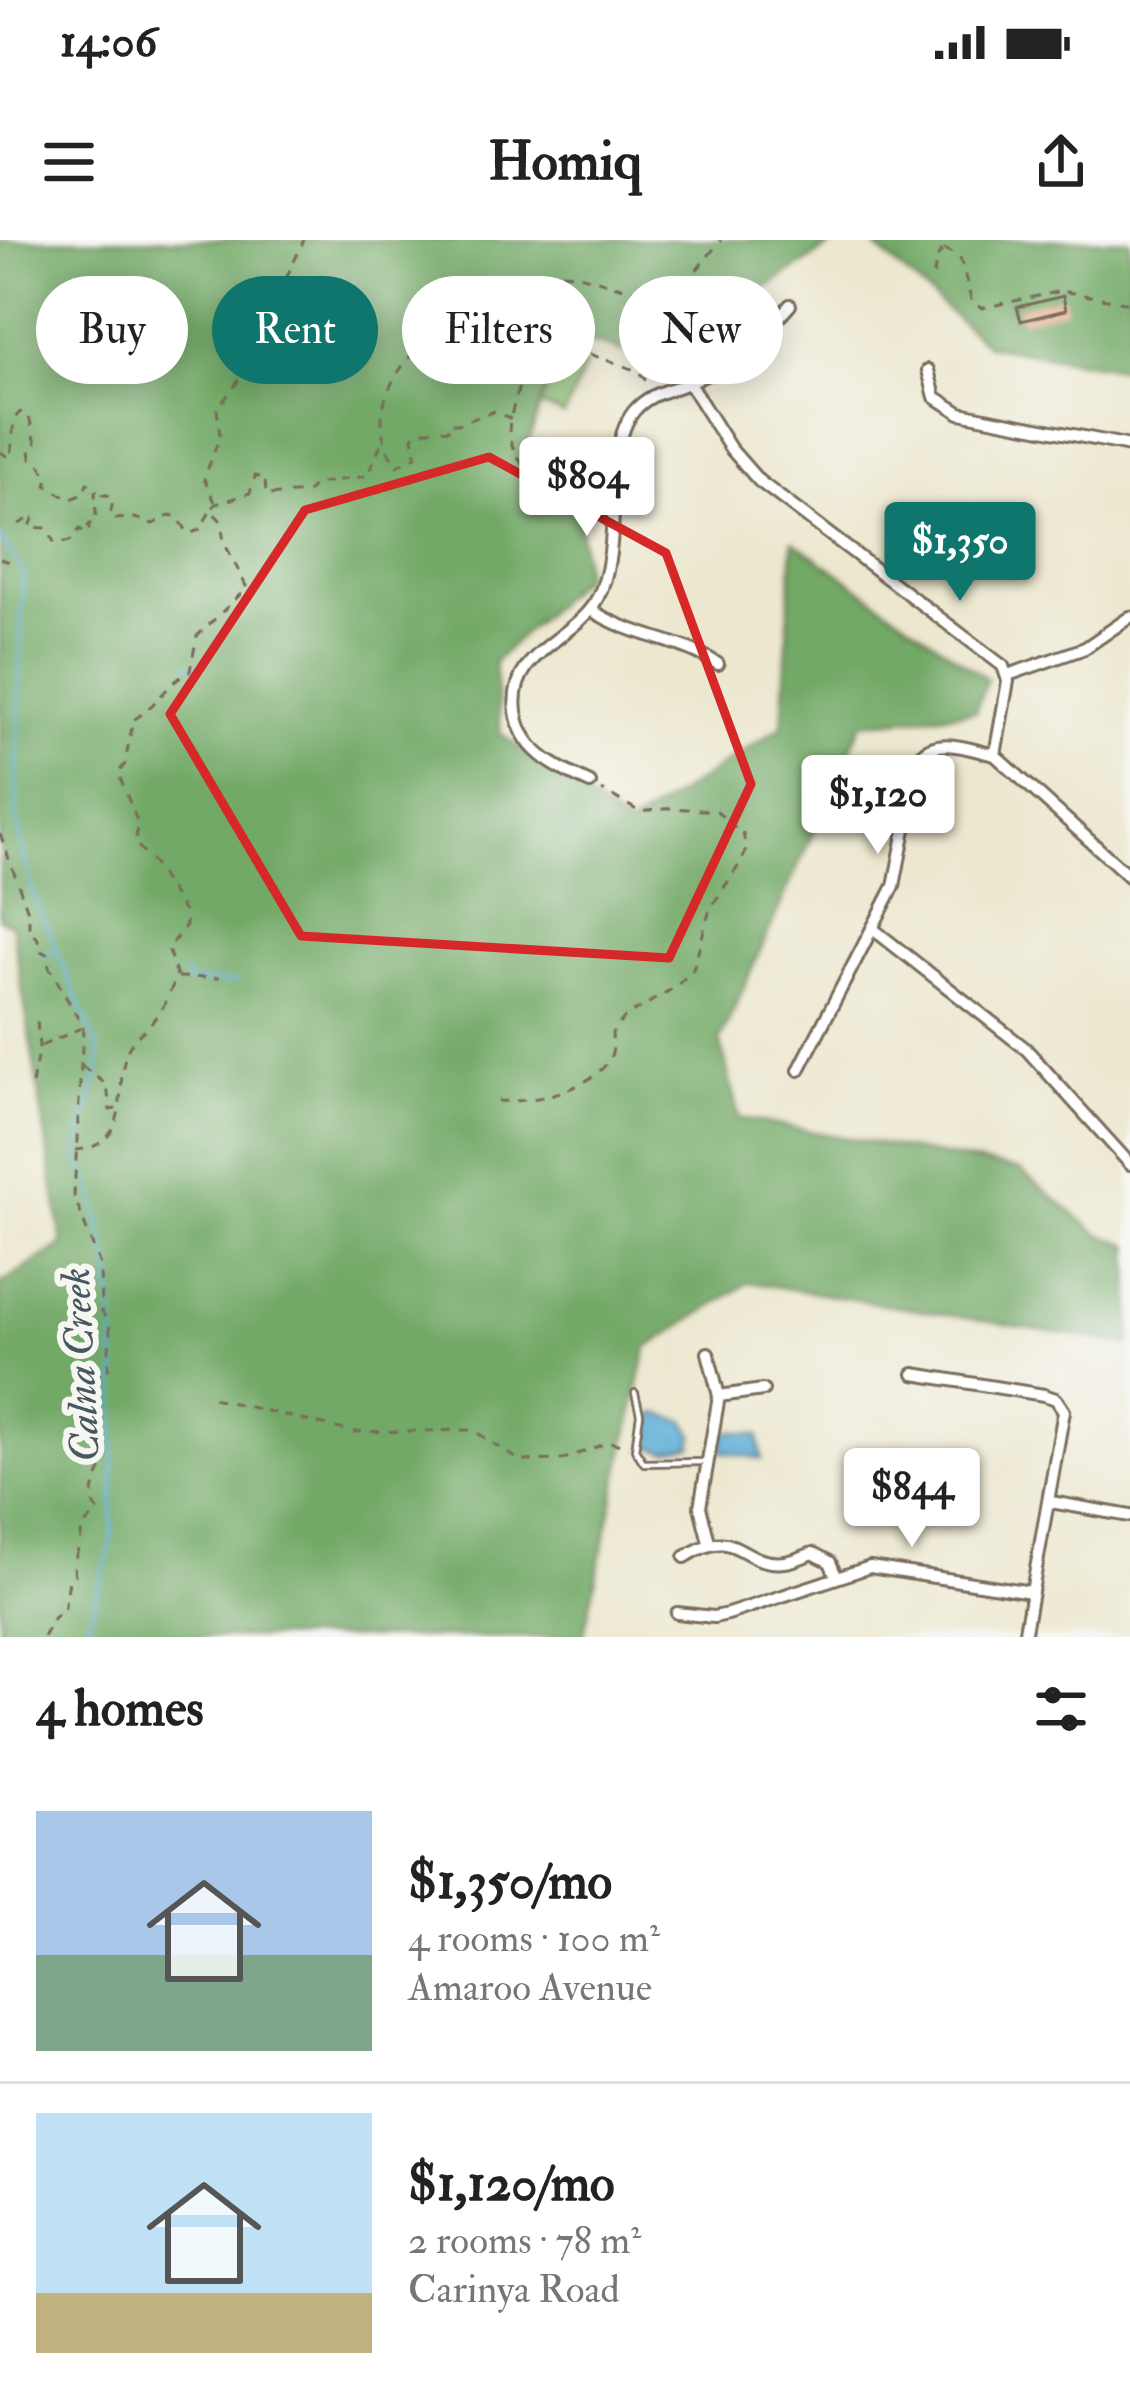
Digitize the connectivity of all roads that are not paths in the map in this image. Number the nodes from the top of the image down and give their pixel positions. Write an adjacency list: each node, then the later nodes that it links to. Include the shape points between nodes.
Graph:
1 (790, 305): 2 (street)
2 (783, 313)
3 (928, 370): 6 (street, via 935,397 960,413)
4 (686, 384): 7 (street, via 655,394 622,431 602,586)
5 (690, 384): 10 (street, via 759,481)
6 (1130, 446)
7 (590, 609): 9 (street, via 616,628); 12 (street, via 532,660 515,701 529,746)
8 (1130, 617): 10 (street, via 1084,648)
9 (718, 664)
10 (1007, 675): 11 (street)
11 (995, 754): 13 (street); 14 (street, via 939,744 923,751 900,866)
12 (590, 784)
13 (1130, 877)
14 (873, 929): 15 (street); 16 (street, via 1026,1049)
15 (799, 1070)
16 (1130, 1164)
17 (708, 1353): 21 (street)
18 (914, 1374): 23 (street, via 1056,1399 1064,1411)
19 (763, 1390): 21 (street)
20 (634, 1393): 22 (lane, via 635,1450 644,1463)
21 (718, 1396): 22 (street)
22 (709, 1462): 25 (street, via 700,1507)
23 (1051, 1502): 24 (street); 28 (street)
24 (1130, 1516)
25 (709, 1542): 26 (street); 27 (street, via 784,1562 813,1553)
26 (685, 1557)
27 (836, 1576): 28 (street, via 871,1567); 29 (street, via 728,1614)
28 (1031, 1592): 30 (street)
29 (677, 1613)
30 (1024, 1637)

